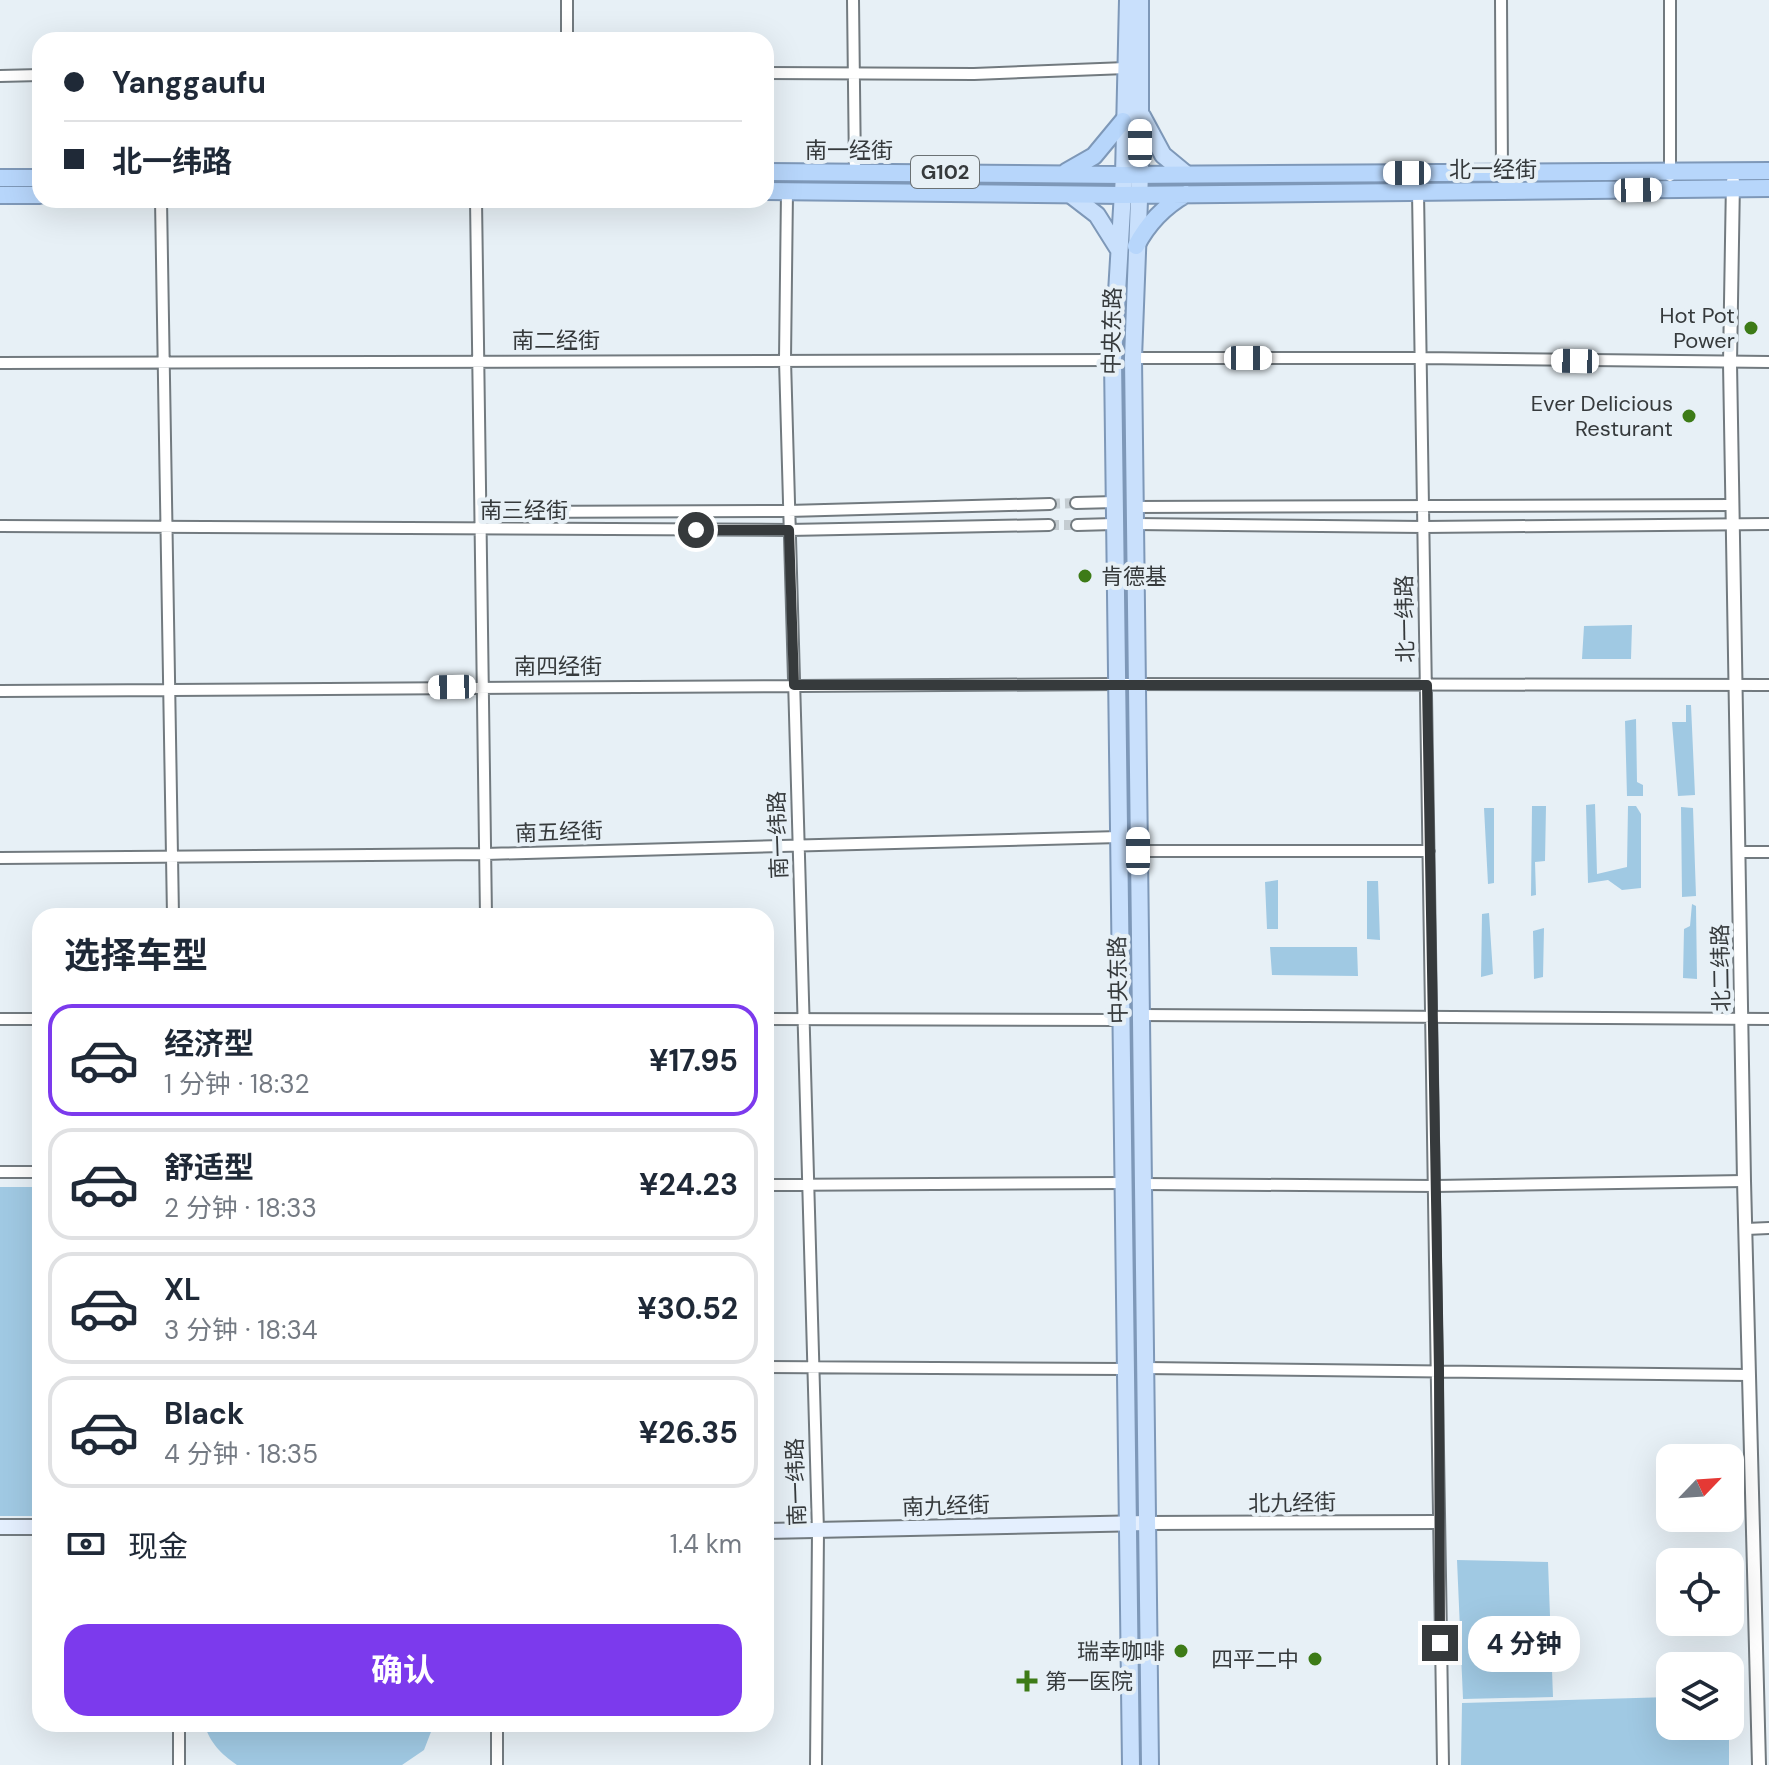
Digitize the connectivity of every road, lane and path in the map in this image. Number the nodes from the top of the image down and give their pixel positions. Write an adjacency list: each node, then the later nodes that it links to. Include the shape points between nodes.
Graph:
1 (567, 0): 7 (street)
2 (853, 0): 9 (street)
3 (1128, 0): 8 (main road)
4 (1140, 0): 13 (main road)
5 (1501, 0): 20 (street)
6 (1670, 0): 16 (street)
7 (567, 32)
8 (1126, 68): 9 (street); 14 (main road)
9 (856, 72): 10 (street); 15 (street)
10 (774, 73)
11 (32, 75): 12 (street)
12 (0, 76)
13 (1140, 111): 22 (main road, via 1163,155); 23 (main road)
14 (1123, 121): 21 (highway, via 1094,156); 23 (main road)
15 (855, 171): 19 (highway, 南一经街 / G102); 21 (highway, 南一经街 / G102)
16 (1670, 171): 17 (highway, 北一经街 / G102); 20 (highway, 北一经街 / G102); 28 (street)
17 (1732, 171): 18 (highway, 北一经街 / G102); 26 (street, 北二纬路)
18 (1769, 171)
19 (774, 172)
20 (1502, 172): 22 (highway, 北一经街 / G102)
21 (1060, 174): 23 (highway, 南一经街 / G102)
22 (1186, 174): 23 (highway, 北一经街 / G102)
23 (1132, 175): 36 (main road, 中央东路)
24 (0, 178): 25 (highway)
25 (32, 178)
26 (1733, 188): 27 (highway, 北一经街 / G102); 28 (highway, 北一经街 / G102); 48 (street, 北二纬路)
27 (1769, 188)
28 (1669, 190): 31 (highway, 北一经街 / G102)
29 (774, 191): 30 (highway, 南一经街 / G102)
30 (787, 191): 35 (highway, 南一经街 / G102); 43 (street, 南一纬路)
31 (1418, 192): 32 (highway, 北一经街 / G102); 41 (street, 北一纬路)
32 (1186, 194): 36 (highway, 北一经街 / G102); 39 (highway, via 1159,212)
33 (0, 195): 34 (highway)
34 (32, 195)
35 (1071, 195): 36 (highway, 南一经街 / G102); 39 (main road)
36 (1130, 195): 39 (main road, 中央东路)
37 (161, 208): 45 (street)
38 (476, 208): 42 (street)
39 (1127, 248): 40 (main road, 中央东路); 44 (main road, 中央东路)
40 (1133, 358): 41 (street); 56 (main road, 中央东路)
41 (1421, 358): 48 (street); 53 (street, 北一纬路)
42 (479, 360): 43 (street, 南二经街); 45 (street, 南二经街); 55 (street)
43 (785, 360): 44 (street, 南二经街); 54 (street, 南一纬路)
44 (1113, 360): 49 (main road, 中央东路)
45 (164, 362): 47 (street, 南二经街); 63 (street)
46 (1769, 362): 48 (street)
47 (0, 363)
48 (1730, 363): 52 (street, 北二纬路)
49 (1115, 502): 50 (street); 57 (main road, 中央东路)
50 (1076, 503)
51 (1050, 504): 54 (street)
52 (1733, 505): 53 (street); 58 (street, 北二纬路)
53 (1423, 506): 56 (street); 64 (street, 北一纬路)
54 (788, 511): 55 (street); 66 (street, 南一纬路)
55 (481, 512): 65 (street)
56 (1134, 516): 64 (street); 68 (main road, 中央东路)
57 (1114, 524): 61 (street); 67 (main road, 中央东路)
58 (1733, 524): 59 (street); 64 (street); 73 (street, 北二纬路)
59 (1769, 524)
60 (1049, 525): 66 (street, 南三经街)
61 (1077, 525)
62 (0, 526): 63 (street, 南三经街)
63 (167, 526): 65 (street, 南三经街); 74 (street)
64 (1424, 527): 70 (street, 北一纬路)
65 (481, 530): 66 (street, 南三经街); 72 (street)
66 (789, 530): 69 (street, 南一纬路)
67 (1117, 684): 68 (street, 南四经街); 69 (street, 南四经街); 76 (main road, 中央东路)
68 (1136, 684): 70 (street, 南四经街); 78 (main road, 中央东路)
69 (794, 685): 72 (street, 南四经街); 77 (street, 南一纬路)
70 (1427, 685): 73 (street, 南四经街); 79 (street, 北一纬路)
71 (1769, 685): 73 (street, 南四经街)
72 (483, 686): 74 (street, 南四经街); 82 (street)
73 (1736, 686): 80 (street, 北二纬路)
74 (170, 690): 75 (street, 南四经街); 83 (street)
75 (0, 691)
76 (1119, 837): 77 (street, 南五经街); 94 (main road, 中央东路)
77 (798, 845): 82 (street, 南五经街); 92 (street, 南一纬路)
78 (1138, 851): 79 (street); 87 (main road, 中央东路)
79 (1429, 851): 88 (street, 北一纬路)
80 (1739, 852): 81 (street); 95 (street, 北二纬路)
81 (1769, 852)
82 (485, 854): 83 (street, 南五经街); 86 (street)
83 (173, 856): 84 (street, 南五经街); 85 (street)
84 (0, 858)
85 (173, 908)
86 (486, 908)
87 (1140, 1015): 88 (street); 100 (main road, 中央东路)
88 (1432, 1018): 95 (street); 103 (street, 北一纬路)
89 (0, 1019): 90 (street)
90 (32, 1019)
91 (774, 1019): 92 (street)
92 (803, 1019): 94 (street); 102 (street, 南一纬路)
93 (1769, 1019): 95 (street)
94 (1121, 1020): 99 (main road, 中央东路)
95 (1742, 1020): 98 (street, 北二纬路)
96 (0, 1172): 97 (street)
97 (32, 1172)
98 (1744, 1181): 103 (street); 105 (street, 北二纬路)
99 (1123, 1183): 102 (street); 109 (main road, 中央东路)
100 (1142, 1184): 103 (street); 108 (main road, 中央东路)
101 (774, 1185): 102 (street)
102 (808, 1185): 107 (street, 南一纬路)
103 (1435, 1186): 110 (street, 北一纬路)
104 (1769, 1228): 105 (street)
105 (1746, 1229): 111 (street, 北二纬路)
106 (774, 1367): 107 (street)
107 (813, 1367): 109 (street); 118 (street, 南一纬路)
108 (1145, 1368): 110 (street); 114 (main road, 中央东路)
109 (1125, 1369): 113 (main road, 中央东路)
110 (1439, 1370): 111 (street); 112 (street, 北一纬路)
111 (1749, 1375): 127 (street, 北二纬路)
112 (1438, 1522): 114 (street, 北九经街); 126 (street, 北一纬路)
113 (1127, 1523): 114 (main road, 南九经街); 118 (main road, 南九经街); 124 (main road, 中央东路)
114 (1147, 1523): 125 (main road, 中央东路)
115 (0, 1527): 116 (main road)
116 (32, 1527)
117 (774, 1531): 118 (main road, 南九经街)
118 (818, 1531): 123 (street, 南一纬路)
119 (179, 1732): 121 (street)
120 (497, 1732): 122 (street)
121 (179, 1765)
122 (497, 1765)
123 (816, 1765)
124 (1131, 1765)
125 (1150, 1765)
126 (1443, 1765)
127 (1759, 1765)

